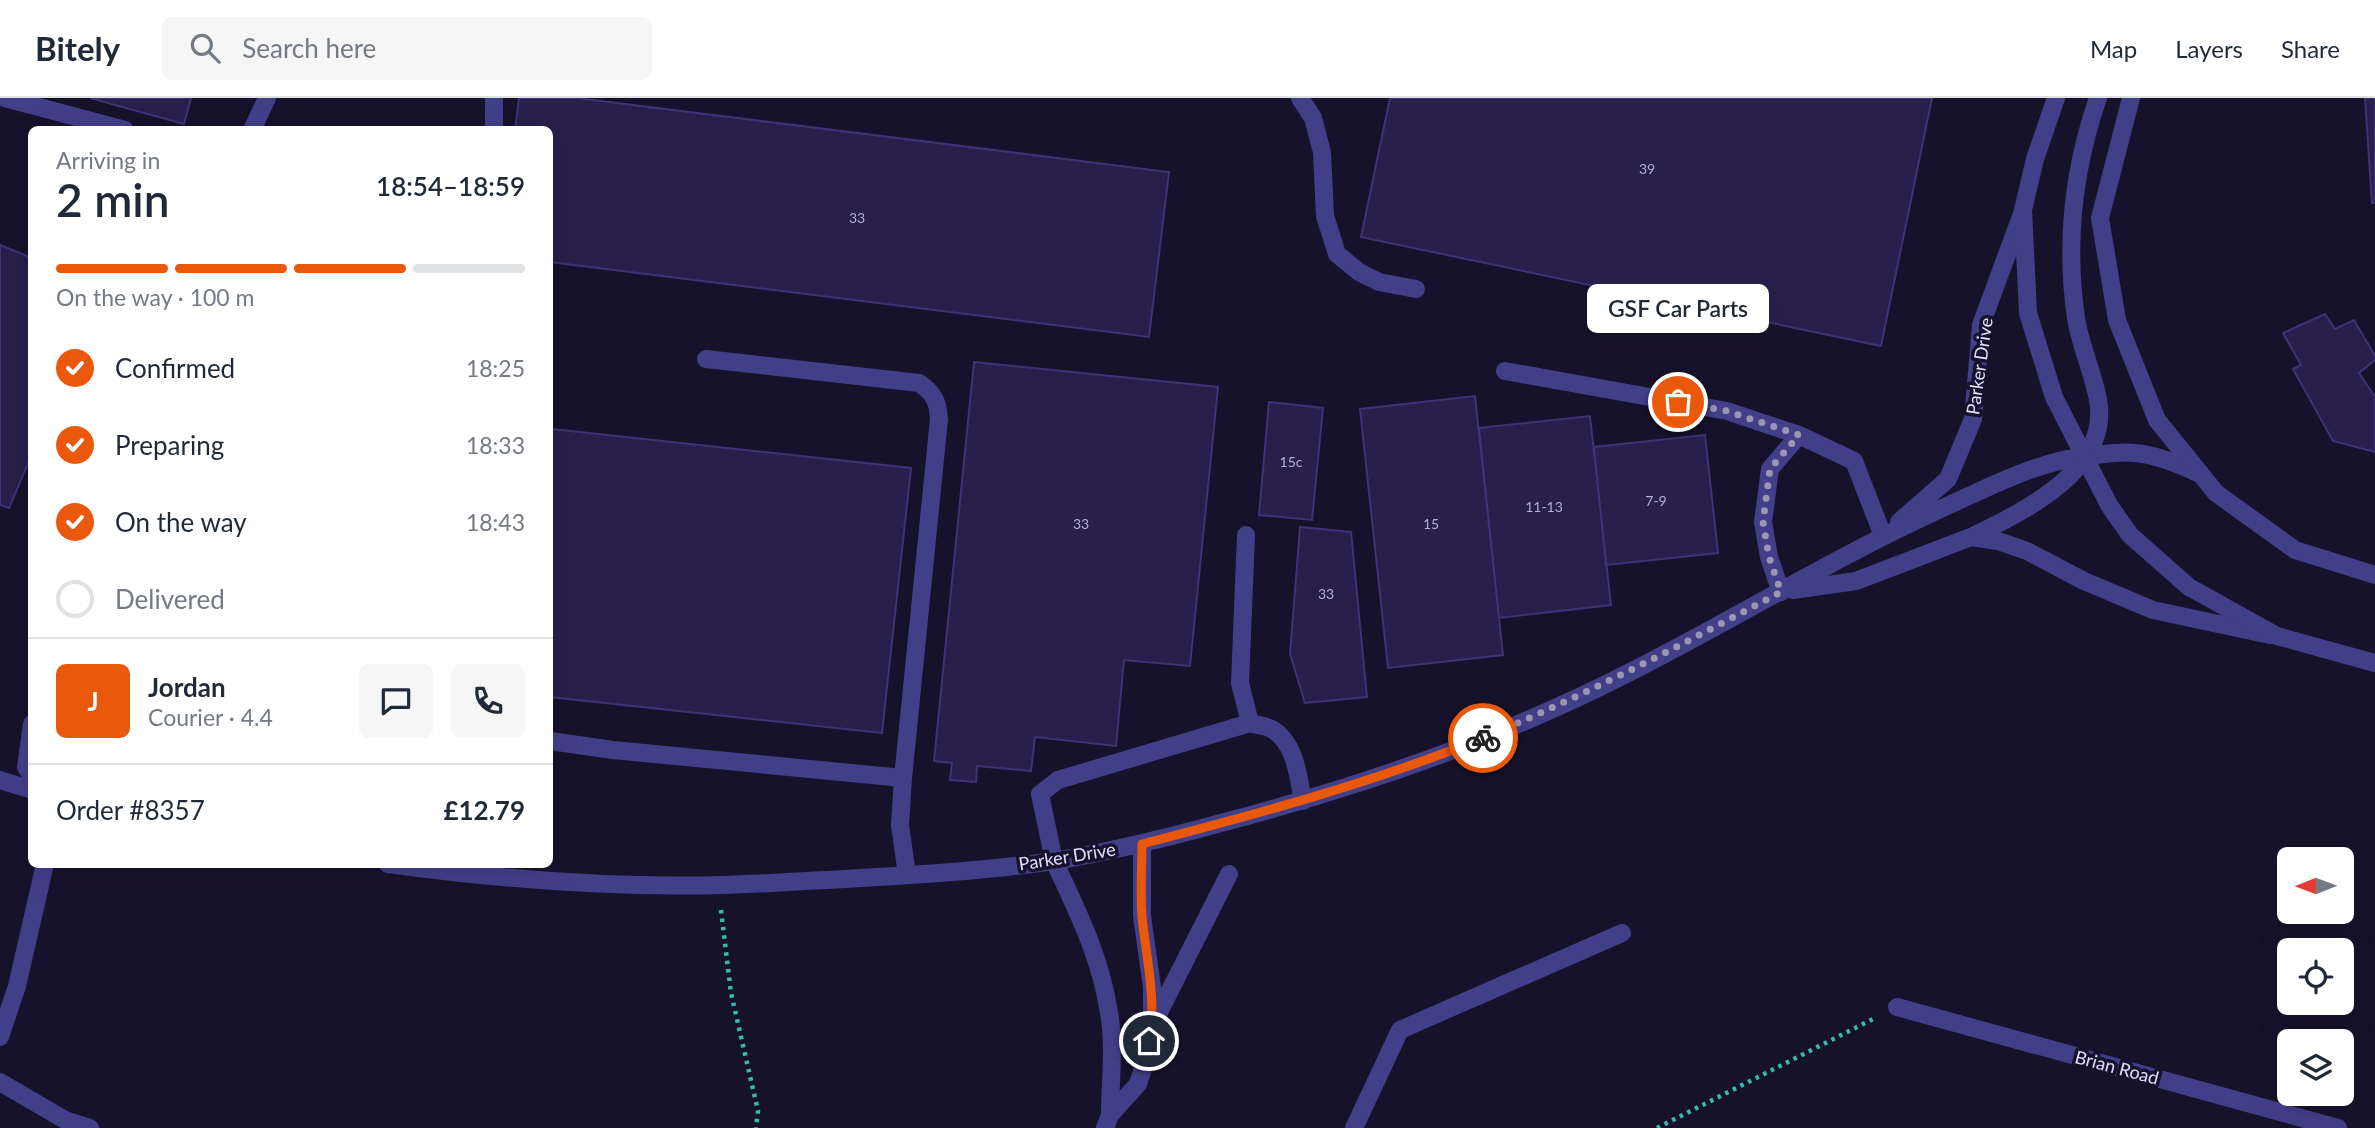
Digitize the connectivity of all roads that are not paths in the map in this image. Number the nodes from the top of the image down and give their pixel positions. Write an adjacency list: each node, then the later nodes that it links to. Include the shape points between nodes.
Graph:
1 (5, 98): 8 (street)
2 (267, 98): 9 (street)
3 (494, 98): 10 (street)
4 (1300, 98): 12 (street, via 1313,118 1322,152 1325,216 1337,254 1379,282)
5 (2056, 98): 11 (street)
6 (2098, 98): 16 (street, via 2075,180 2070,236 2076,319 2099,402 2098,430)
7 (2131, 98): 17 (street, via 2100,218 2117,320 2157,420)
8 (110, 126)
9 (254, 126)
10 (494, 126)
11 (2023, 210): 16 (street, via 2028,313 2054,397); 19 (street, Parker Drive, via 1981,325 1973,419 1948,478)
12 (1416, 289)
13 (706, 359): 29 (street, via 919,383 938,402)
14 (1505, 371): 15 (street, via 1727,411)
15 (1799, 435): 19 (street, via 1854,461); 22 (street, via 1770,469 1763,522)
16 (2084, 458): 17 (street, Parker Drive, via 2133,453); 19 (street, Parker Drive, via 2021,472); 20 (street, Parker Drive, via 2060,486 2023,512); 23 (street, via 2130,535 2189,587)
17 (2199, 473): 21 (street, via 2216,493 2295,550)
18 (1246, 535): 25 (street, via 1240,683)
19 (1883, 536): 22 (street, Parker Drive)
20 (1971, 537): 22 (street, Parker Drive, via 1856,581); 23 (street, via 2027,551 2153,610)
21 (2375, 575)
22 (1781, 592): 32 (street, Parker Drive, via 1555,708 1459,748)
23 (2277, 636): 24 (street)
24 (2375, 663)
25 (1250, 723): 32 (street, via 1271,729 1286,743 1296,764); 34 (street, via 1058,780 1040,794)
26 (553, 741): 29 (street)
27 (28, 753): 28 (street)
28 (28, 770)
29 (903, 778): 38 (street, via 900,825)
30 (0, 780): 31 (street)
31 (28, 789)
32 (1303, 801): 33 (street, Parker Drive)
33 (1142, 844): 34 (street, Parker Drive); 41 (street, via 1142,916 1152,987)
34 (1054, 860): 38 (street, Parker Drive); 44 (street, via 1086,929 1110,1014 1113,1052)
35 (44, 868): 42 (street, via 17,986)
36 (417, 868): 38 (street, Parker Drive, via 607,884 718,885)
37 (1229, 874): 41 (street)
38 (907, 875)
39 (1622, 933): 46 (street, via 1401,1030)
40 (1897, 1007): 47 (street, Brian Road)
41 (1152, 1027): 44 (street, via 1138,1084)
42 (0, 1037)
43 (0, 1082): 45 (street, via 65,1120)
44 (1107, 1122)
45 (90, 1128)
46 (1354, 1128)
47 (2338, 1128)

